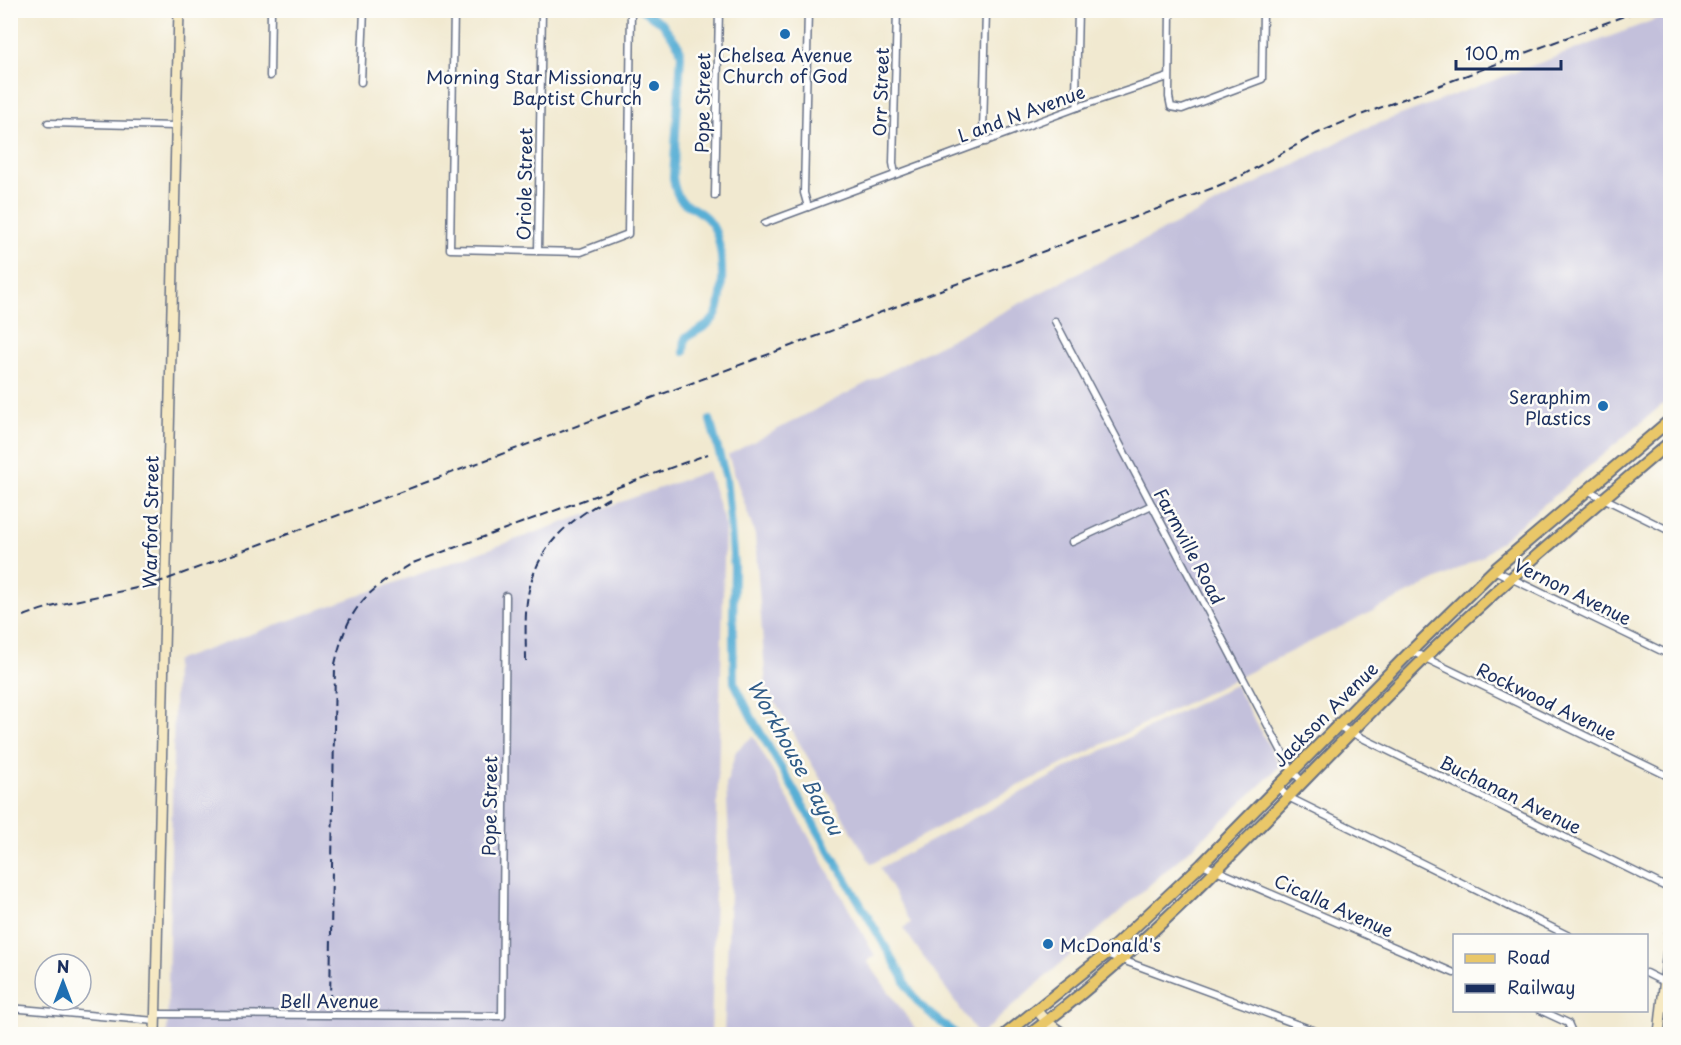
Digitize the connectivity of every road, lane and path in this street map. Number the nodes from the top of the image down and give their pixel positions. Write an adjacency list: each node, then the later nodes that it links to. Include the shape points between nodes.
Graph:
1 (178, 10): 19 (main road, Warford Street)
2 (272, 10): 14 (street)
3 (364, 10): 16 (street)
4 (454, 10): 25 (street, via 450,249)
5 (542, 10): 25 (street, Oriole Street)
6 (631, 10): 25 (street, via 628,234 581,252)
7 (718, 10): 22 (street, Pope Street)
8 (808, 10): 23 (street, via 804,193)
9 (897, 10): 21 (street, Orr Street, via 893,163)
10 (986, 10): 20 (street)
11 (1078, 10): 17 (street)
12 (1170, 10): 15 (street)
13 (1263, 10): 15 (street, via 1262,79 1182,109 1171,107)
14 (270, 76)
15 (1168, 77): 17 (street, L and N Avenue)
16 (362, 82)
17 (1078, 107): 20 (street, L and N Avenue)
18 (48, 123): 19 (street)
19 (176, 126): 61 (main road, Warford Street)
20 (986, 142): 21 (street, L and N Avenue)
21 (896, 174): 23 (street, L and N Avenue)
22 (715, 196)
23 (808, 207): 24 (street, L and N Avenue)
24 (765, 224)
25 (538, 251)
26 (1056, 321): 31 (street, Farmville Road)
27 (1671, 420): 29 (main road, Jackson Avenue)
28 (1671, 442): 30 (main road, Jackson Avenue)
29 (1589, 491): 30 (street); 34 (main road, Jackson Avenue)
30 (1604, 499): 32 (street); 35 (main road, Jackson Avenue)
31 (1152, 505): 33 (street); 42 (street, Farmville Road)
32 (1671, 531)
33 (1072, 542)
34 (1494, 570): 35 (street, Vernon Avenue); 37 (main road, Jackson Avenue)
35 (1510, 577): 38 (street, Vernon Avenue); 39 (main road, Jackson Avenue)
36 (506, 596): 60 (street, Pope Street)
37 (1411, 651): 39 (street, Rockwood Avenue); 40 (main road, Jackson Avenue)
38 (1671, 655)
39 (1425, 658): 41 (main road, Jackson Avenue); 43 (street, Rockwood Avenue)
40 (1338, 726): 41 (street, Buchanan Avenue); 42 (main road, Jackson Avenue)
41 (1352, 732): 44 (main road, Jackson Avenue); 49 (street, Buchanan Avenue)
42 (1292, 771): 44 (street, Farmville Road); 45 (main road, Jackson Avenue)
43 (1671, 777)
44 (1303, 782): 46 (main road, Jackson Avenue)
45 (1277, 786): 46 (street); 47 (main road, Jackson Avenue)
46 (1288, 797): 48 (main road, Jackson Avenue); 51 (street)
47 (1202, 864): 48 (street, Cicalla Avenue); 52 (main road, Jackson Avenue)
48 (1216, 870): 53 (main road, Jackson Avenue); 54 (street, Cicalla Avenue)
49 (1671, 889)
50 (1671, 931): 56 (main road)
51 (1565, 934)
52 (1106, 954): 53 (street); 58 (main road, Jackson Avenue)
53 (1122, 960): 62 (main road, Jackson Avenue); 63 (street)
54 (1453, 972)
55 (1648, 974): 56 (street)
56 (1667, 984): 70 (main road)
57 (10, 1008): 61 (street, Bell Avenue)
58 (1037, 1011): 62 (main road); 66 (main road, Jackson Avenue)
59 (1542, 1012): 64 (street, via 1568,1023)
60 (502, 1016): 61 (street, Bell Avenue)
61 (155, 1018): 65 (main road, Warford Street)
62 (1047, 1022): 67 (main road, Jackson Avenue); 68 (main road)
63 (1311, 1032): 69 (street)
64 (1571, 1032)
65 (155, 1035)
66 (1006, 1035)
67 (1030, 1035)
68 (1064, 1035)
69 (1323, 1035)
70 (1659, 1035)

